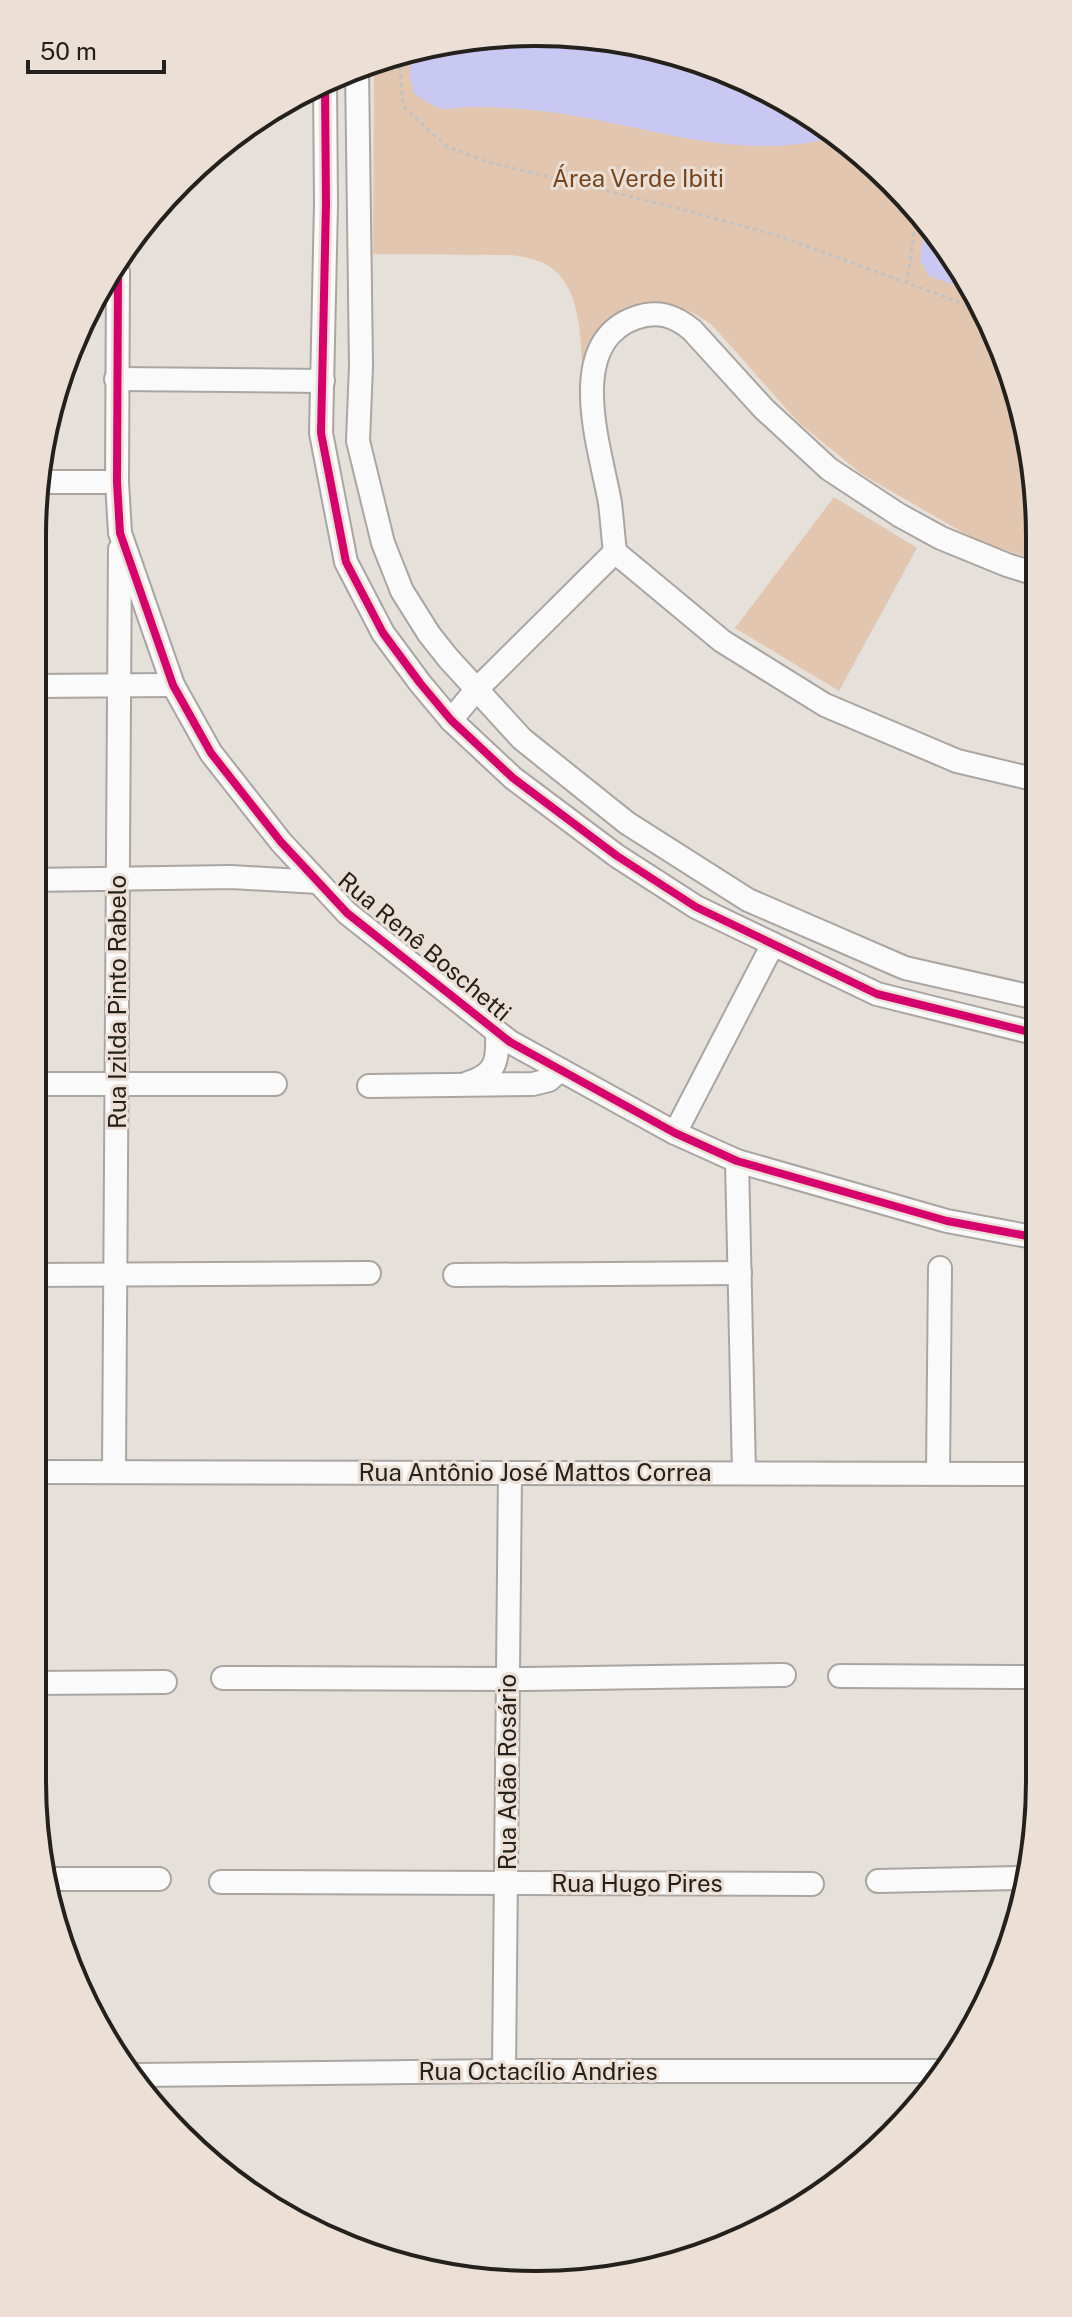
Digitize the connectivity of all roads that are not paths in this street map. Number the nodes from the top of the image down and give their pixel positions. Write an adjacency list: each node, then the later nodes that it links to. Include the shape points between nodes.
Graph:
1 (357, 80): 4 (street)
2 (346, 84): 4 (street, via 349,132)
3 (325, 94): 7 (street)
4 (357, 140): 16 (street, via 358,441 383,543 402,591 429,634)
5 (114, 288): 6 (street, Rua Renê Boschetti)
6 (116, 379): 7 (street); 9 (street, Rua Renê Boschetti)
7 (323, 381): 17 (street, via 321,433 346,562 383,633)
8 (49, 482): 9 (street)
9 (117, 482): 10 (street, Rua Renê Boschetti)
10 (120, 533): 13 (street, Rua Izilda Pinto Rabelo); 14 (street, Rua Renê Boschetti)
11 (615, 552): 12 (street, via 591,411 592,377 613,331 658,314 679,319 692,330 764,409 829,469 941,538); 16 (street); 21 (street, via 722,641 825,705 957,761)
12 (1026, 571)
13 (119, 685): 14 (street); 15 (street); 25 (street, Rua Izilda Pinto Rabelo)
14 (173, 685): 23 (street, Rua Renê Boschetti, via 211,753)
15 (46, 686)
16 (476, 690): 17 (street); 18 (street)
17 (451, 720): 20 (street)
18 (510, 726): 19 (street); 20 (street)
19 (537, 751): 22 (street); 29 (street, via 627,823 748,900 905,968)
20 (486, 752): 22 (street)
21 (1026, 777)
22 (513, 778): 28 (street, via 696,907)
23 (274, 833): 24 (street, via 276,847 269,863 257,872); 27 (street, Rua Renê Boschetti)
24 (231, 877): 25 (street); 27 (street)
25 (118, 879): 26 (street); 34 (street, Rua Izilda Pinto Rabelo)
26 (46, 880)
27 (318, 882): 31 (street, Rua Renê Boschetti, via 347,913)
28 (773, 944): 30 (street, via 877,994); 38 (street)
29 (1026, 996)
30 (1026, 1031)
31 (497, 1032): 32 (street, Rua Renê Boschetti); 36 (street, via 496,1063 483,1078)
32 (560, 1070): 36 (street, via 533,1084); 38 (street, Rua Renê Boschetti)
33 (46, 1084): 34 (street)
34 (117, 1084): 35 (street); 45 (street, Rua Izilda Pinto Rabelo)
35 (275, 1084)
36 (463, 1085): 37 (street)
37 (369, 1086)
38 (675, 1133): 39 (street, Rua Renê Boschetti)
39 (737, 1161): 40 (street, Rua Renê Boschetti, via 947,1221); 43 (street)
40 (1026, 1236)
41 (940, 1268): 51 (street)
42 (369, 1273): 45 (street)
43 (740, 1273): 46 (street); 49 (street)
44 (46, 1275): 45 (street)
45 (115, 1275): 48 (street, Rua Izilda Pinto Rabelo)
46 (455, 1275)
47 (46, 1472): 48 (street, Rua Antônio José Mattos Correa)
48 (114, 1472): 50 (street, Rua Antônio José Mattos Correa)
49 (744, 1472): 50 (street, Rua Antônio José Mattos Correa); 51 (street, Rua Antônio José Mattos Correa)
50 (510, 1473): 57 (street, Rua Adão Rosário)
51 (938, 1473): 52 (street, Rua Antônio José Mattos Correa)
52 (1026, 1474)
53 (784, 1675): 57 (street)
54 (840, 1676): 55 (street)
55 (1026, 1677)
56 (223, 1678): 57 (street)
57 (508, 1679): 65 (street, Rua Adão Rosário)
58 (165, 1682): 59 (street)
59 (46, 1683)
60 (1017, 1878): 63 (street)
61 (56, 1879): 62 (street)
62 (159, 1879)
63 (878, 1881)
64 (221, 1882): 65 (street, Rua Hugo Pires)
65 (506, 1883): 66 (street, Rua Hugo Pires); 67 (street, Rua Adão Rosário)
66 (812, 1884)
67 (504, 2071): 68 (street, Rua Octacílio Andries); 69 (street, Rua Octacílio Andries)
68 (931, 2071)
69 (144, 2075)

